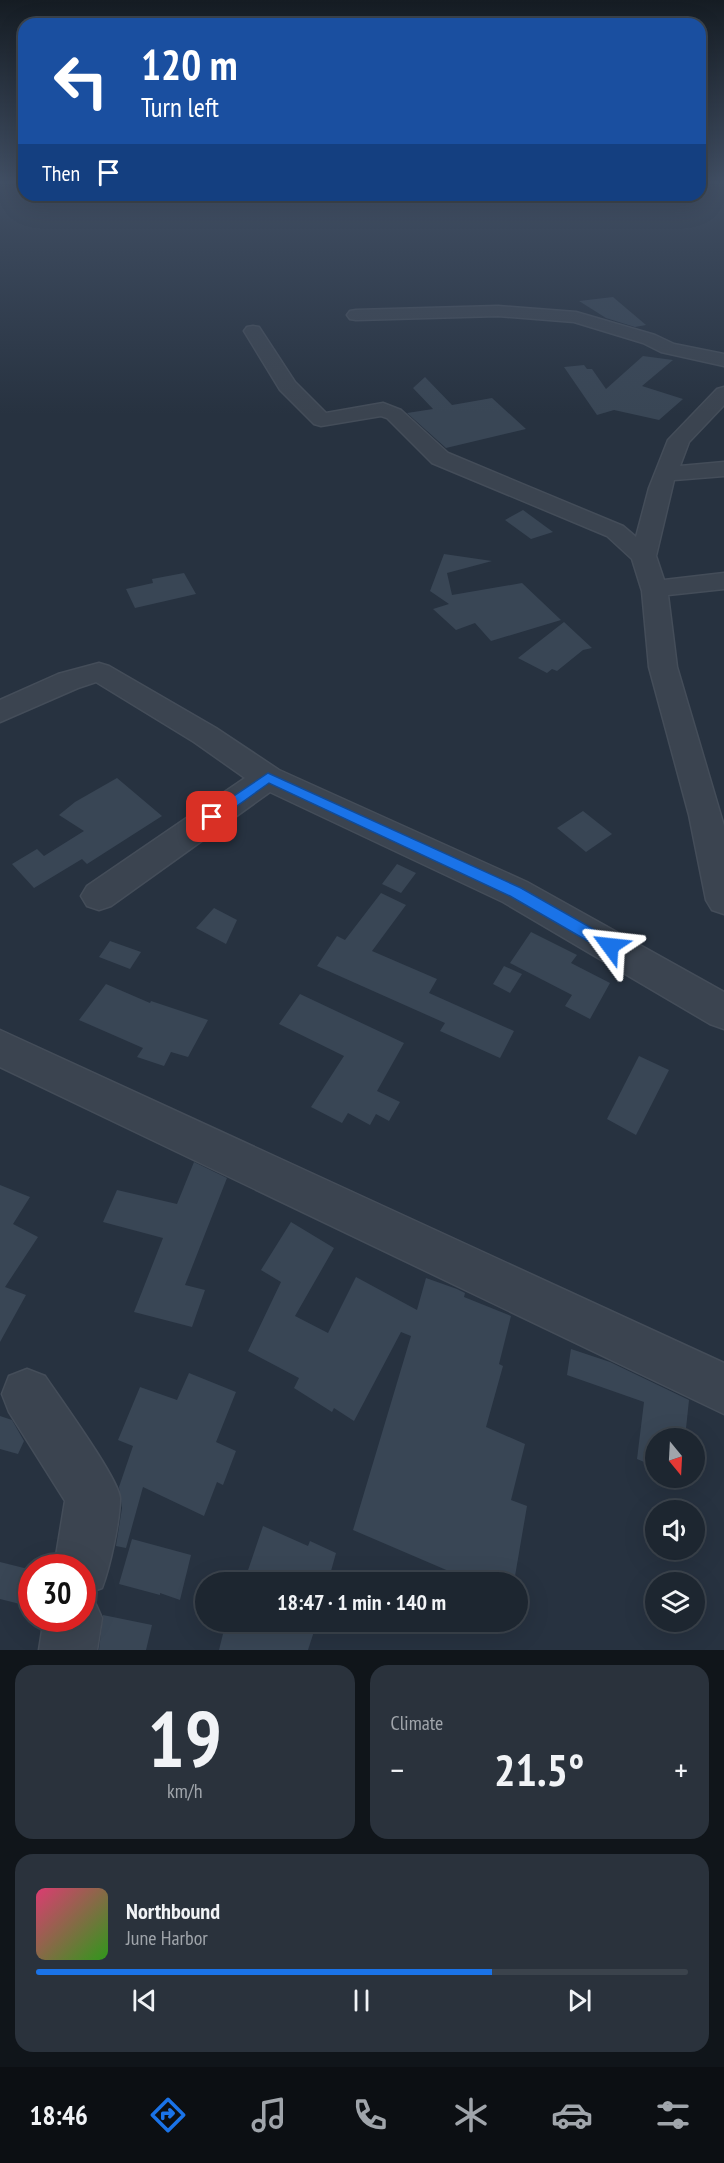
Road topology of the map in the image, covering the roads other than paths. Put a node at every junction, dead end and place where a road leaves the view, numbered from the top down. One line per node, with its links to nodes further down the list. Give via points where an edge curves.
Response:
1 (356, 315): 3 (street, via 498,311 576,316 668,348)
2 (253, 331): 7 (street, via 287,386 321,420 382,409 394,414 440,458 615,531)
3 (724, 360)
4 (724, 393): 6 (street, via 680,440)
5 (724, 469): 6 (street)
6 (666, 474): 7 (street)
7 (644, 556): 9 (street)
8 (724, 580): 9 (street)
9 (655, 589): 13 (street, via 663,667 705,815)
10 (0, 712): 11 (street, via 68,681 99,672)
11 (268, 778): 12 (street); 14 (street, via 515,892)
12 (99, 896)
13 (724, 900)
14 (724, 1012)
15 (0, 1048): 16 (street)
16 (724, 1389)
17 (27, 1394): 18 (street, via 93,1497)
18 (84, 1554)
19 (71, 1632): 20 (street)
20 (68, 1650)

